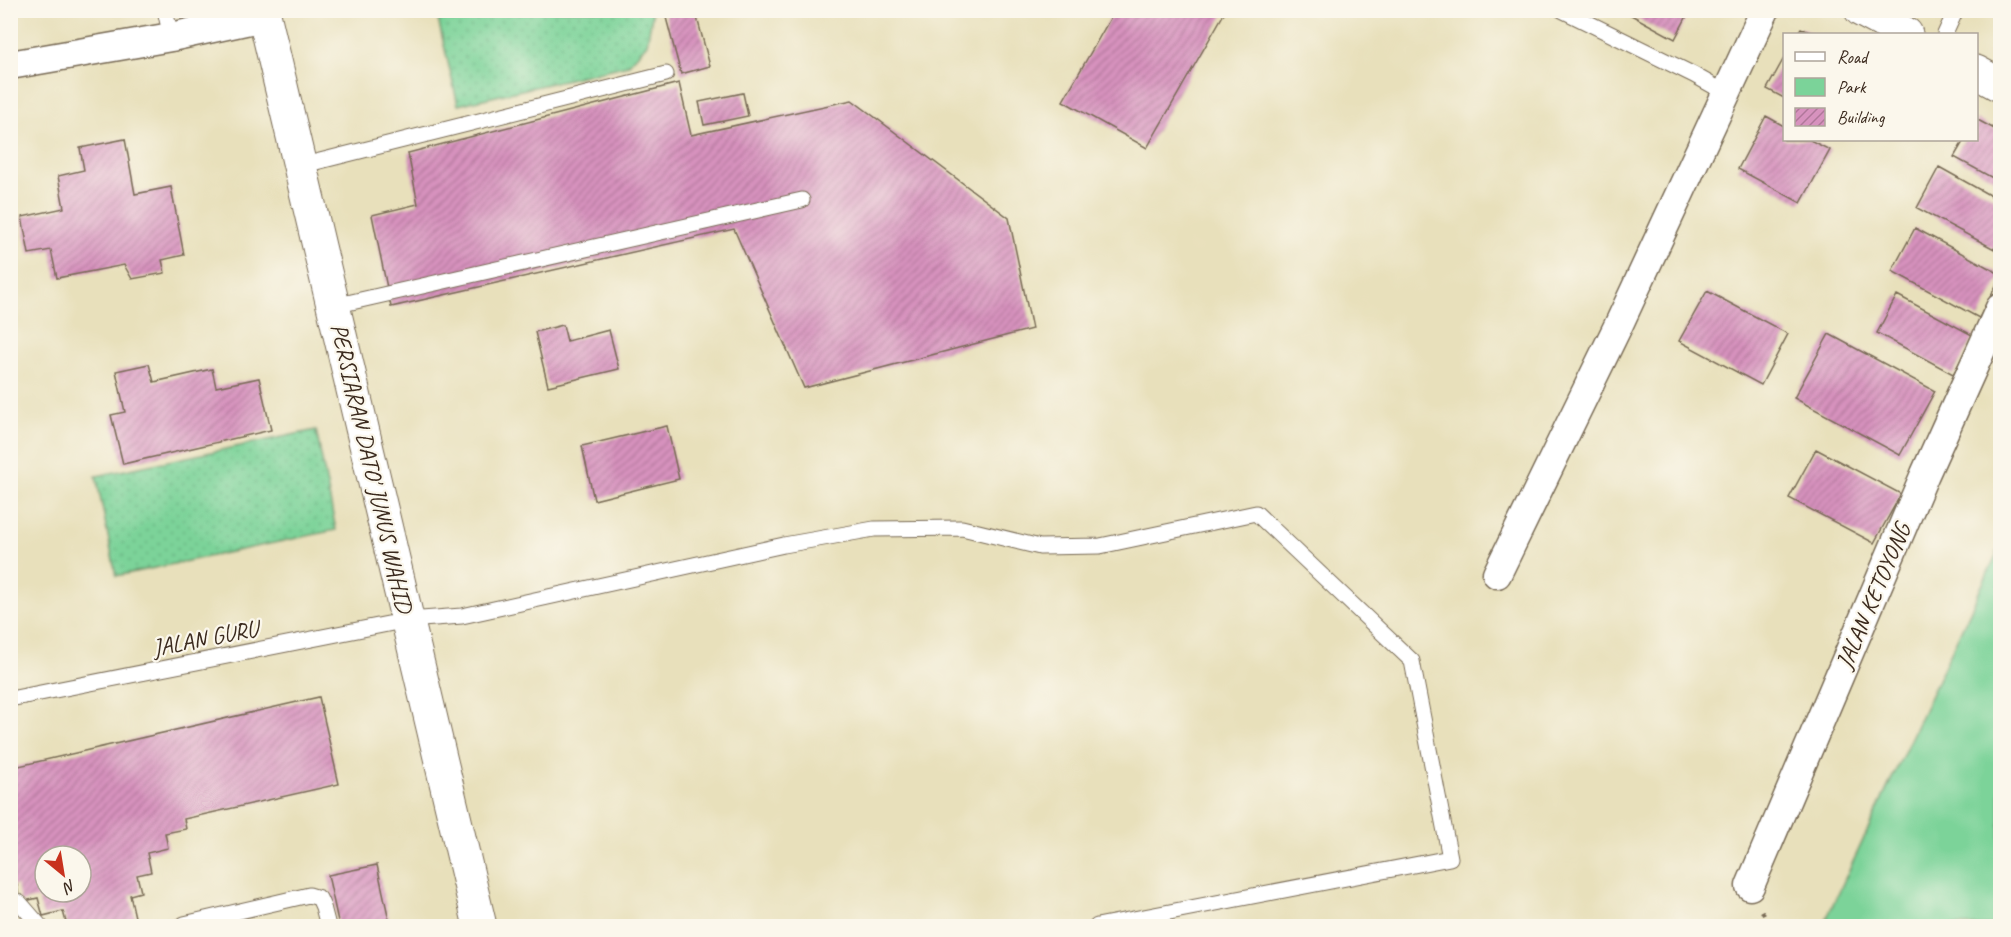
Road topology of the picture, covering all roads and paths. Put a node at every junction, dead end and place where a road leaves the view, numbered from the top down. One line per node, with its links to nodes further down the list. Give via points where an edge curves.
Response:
1 (1562, 10): 13 (lane)
2 (1765, 10): 13 (street)
3 (1861, 10): 7 (street)
4 (1956, 10): 8 (lane)
5 (264, 14): 6 (street); 14 (street, PERSIARAN DATO' JUNUS WAHID)
6 (168, 24): 9 (street)
7 (1904, 33)
8 (1945, 33)
9 (10, 65)
10 (1978, 73): 12 (street)
11 (666, 74): 14 (lane)
12 (2001, 85)
13 (1726, 93): 18 (street)
14 (300, 166): 16 (street, PERSIARAN DATO' JUNUS WAHID)
15 (802, 200): 16 (lane)
16 (334, 306): 19 (street, PERSIARAN DATO' JUNUS WAHID)
17 (2001, 308): 21 (street, JALAN KETOYONG, via 1925,474)
18 (1497, 574)
19 (408, 620): 20 (lane, JALAN GURU); 26 (street, PERSIARAN DATO' JUNUS WAHID); 27 (lane, JALAN GURU, via 462,616 874,529 962,528 1040,547 1100,546 1256,513 1412,661 1450,858)
20 (10, 699)
21 (1750, 886)
22 (10, 898): 23 (lane, via 20,903)
23 (40, 927)
24 (183, 927): 25 (lane, via 309,895 319,898)
25 (328, 927)
26 (480, 927)
27 (1096, 927)

